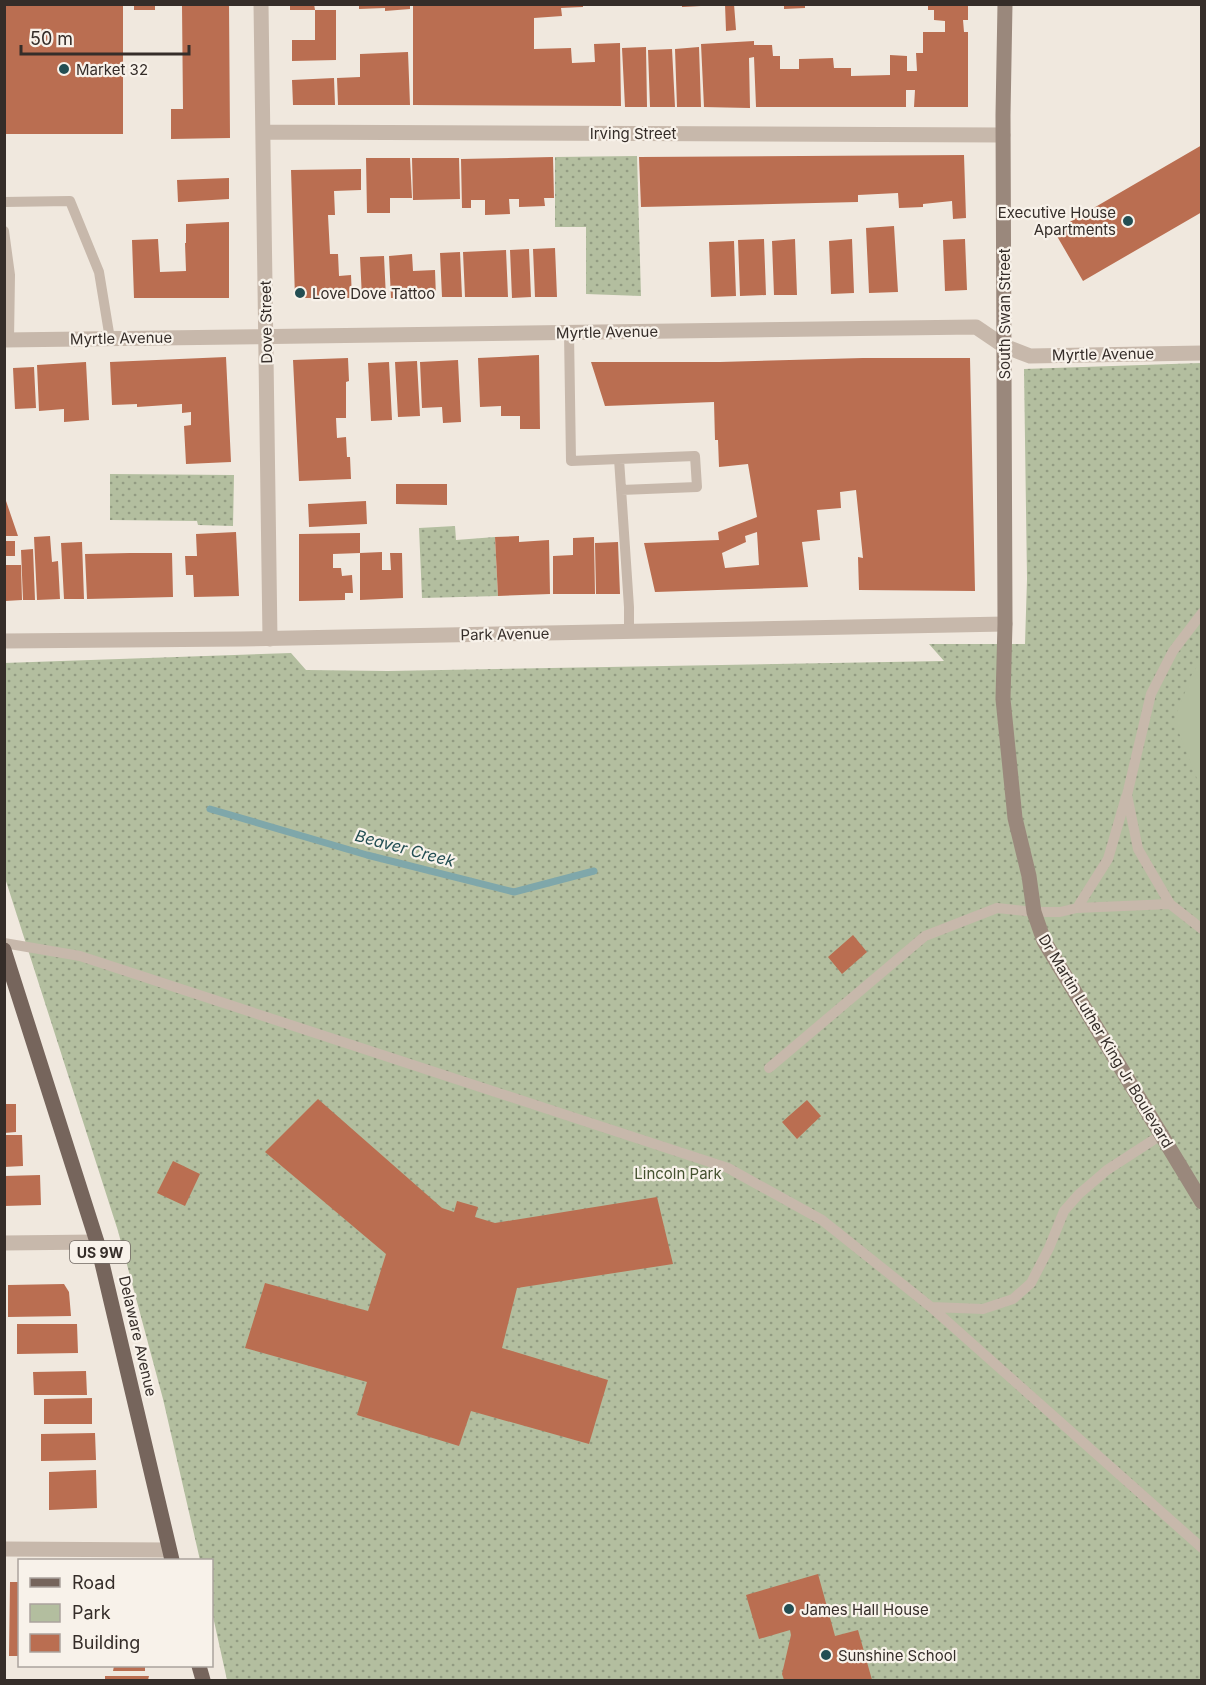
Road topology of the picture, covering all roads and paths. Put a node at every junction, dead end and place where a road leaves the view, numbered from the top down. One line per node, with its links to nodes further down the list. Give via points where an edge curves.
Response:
1 (261, 4): 3 (street, Dove Street)
2 (1005, 4): 4 (street, South Swan Street)
3 (263, 132): 4 (street, Irving Street); 8 (street, Dove Street)
4 (1003, 135): 11 (street, South Swan Street)
5 (4, 202): 9 (lane, via 70,201 99,272)
6 (4, 231): 10 (lane, via 10,275)
7 (569, 333): 8 (street, Myrtle Avenue); 11 (street, Myrtle Avenue, via 976,327); 13 (lane, via 571,461)
8 (266, 337): 9 (street, Myrtle Avenue); 18 (street, Dove Street)
9 (110, 339): 10 (street, Myrtle Avenue)
10 (7, 340)
11 (1004, 346): 12 (street, Myrtle Avenue, via 1030,356); 16 (street, South Swan Street)
12 (1202, 352)
13 (619, 459): 14 (lane); 14 (lane, via 695,456 697,487)
14 (621, 490): 17 (lane)
15 (1202, 613): 20 (lane, via 1173,651 1151,693)
16 (1005, 624): 17 (street, Park Avenue); 23 (street, Dr Martin Luther King Jr Boulevard, via 1002,699 1015,818)
17 (629, 632): 18 (street, Park Avenue)
18 (270, 639): 19 (street, Park Avenue)
19 (4, 641)
20 (1126, 795): 21 (lane, via 1138,849); 22 (lane, via 1108,859)
21 (1170, 904): 22 (lane); 24 (lane)
22 (1077, 908): 23 (lane)
23 (1034, 912): 27 (lane, via 997,908 925,936); 28 (street, Dr Martin Luther King Jr Boulevard, via 1044,941)
24 (1202, 929)
25 (4, 943): 32 (lane, via 81,956 728,1168 822,1220)
26 (4, 950): 30 (main road, Delaware Avenue / US 9W)
27 (769, 1068)
28 (1161, 1136): 29 (street, Dr Martin Luther King Jr Boulevard); 32 (lane, via 1107,1170 1079,1194 1064,1211 1031,1283 1013,1299 983,1309)
29 (1202, 1202)
30 (97, 1242): 31 (street); 35 (main road, Delaware Avenue / US 9W)
31 (4, 1243)
32 (932, 1307): 33 (lane)
33 (1202, 1548)
34 (4, 1549): 35 (street)
35 (170, 1555)

